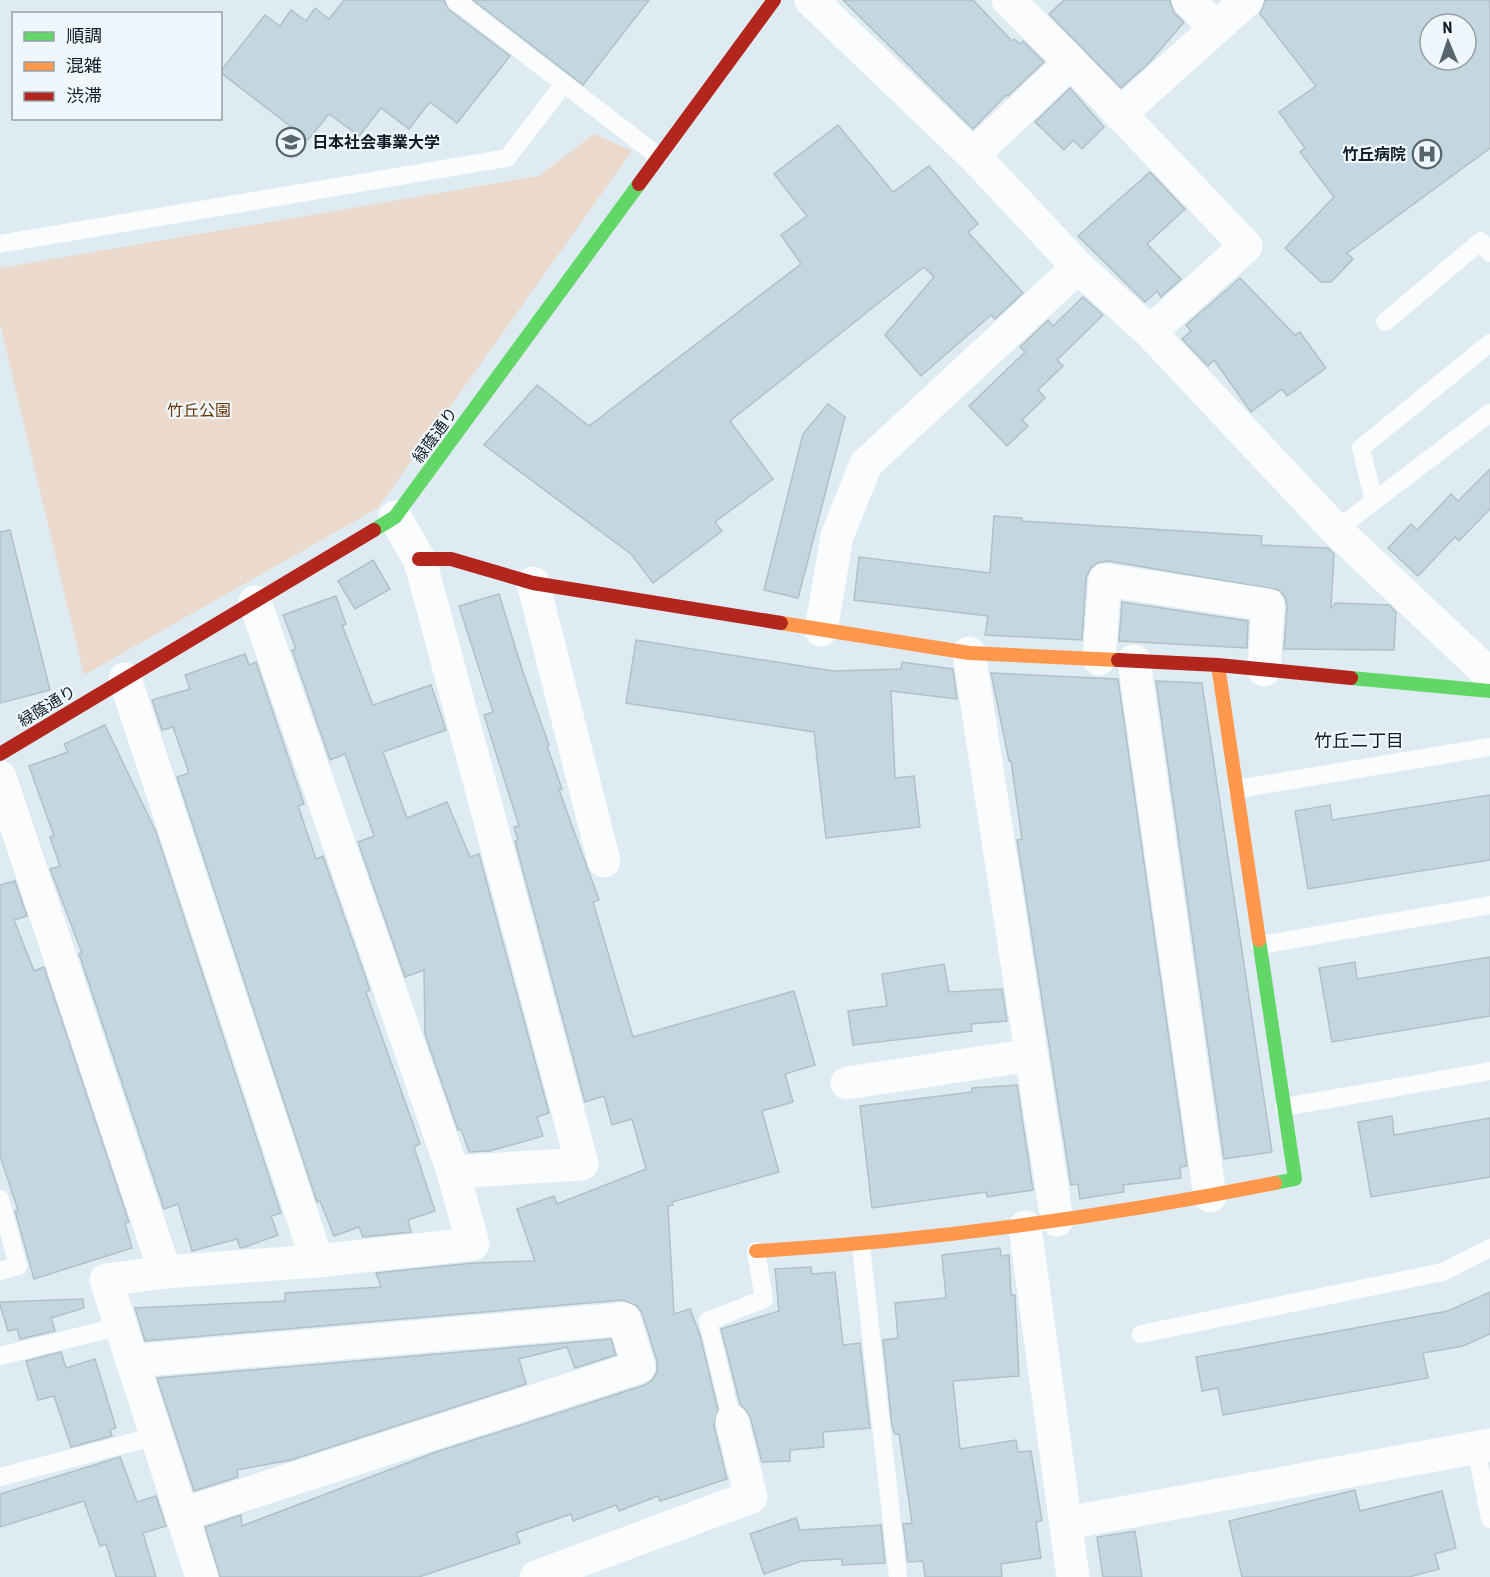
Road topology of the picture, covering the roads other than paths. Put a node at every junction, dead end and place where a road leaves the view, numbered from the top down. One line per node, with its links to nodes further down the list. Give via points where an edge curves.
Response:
1 (455, 0): 9 (lane)
2 (774, 0): 12 (street, 緑蔭通り)
3 (811, 0): 11 (street)
4 (1008, 0): 8 (street)
5 (1188, 0): 7 (street)
6 (1247, 0): 7 (street)
7 (1216, 28): 10 (street)
8 (1071, 62): 10 (street); 11 (street)
9 (564, 84): 12 (lane); 13 (lane, via 507,158)
10 (1120, 114): 17 (street, via 1246,246)
11 (974, 155): 15 (street)
12 (658, 156): 21 (street, 緑蔭通り)
13 (0, 244)
14 (1490, 253): 16 (lane, via 1481,242)
15 (1078, 267): 17 (street); 26 (street, via 866,464 837,536)
16 (1385, 322)
17 (1150, 332): 22 (street)
18 (1490, 343): 20 (lane, via 1360,448)
19 (1490, 412): 20 (lane)
20 (1374, 501): 22 (lane)
21 (395, 517): 23 (street); 25 (street, 緑蔭通り)
22 (1336, 530): 32 (street)
23 (418, 559): 24 (street, via 452,559); 46 (street, via 582,1164)
24 (533, 583): 26 (street); 39 (street)
25 (255, 602): 33 (street, 緑蔭通り); 46 (street)
26 (821, 630): 27 (street)
27 (969, 653): 28 (street); 42 (street)
28 (1099, 659): 29 (street); 31 (street, via 1105,580 1268,605)
29 (1134, 661): 30 (street); 47 (street)
30 (1218, 665): 31 (street); 38 (street)
31 (1264, 670): 34 (street)
32 (1490, 675)
33 (125, 679): 36 (street, 緑蔭通り); 54 (street)
34 (1490, 691)
35 (1490, 747): 38 (lane)
36 (0, 754)
37 (0, 777): 56 (street)
38 (1237, 789): 41 (street)
39 (604, 861)
40 (1490, 905): 41 (lane)
41 (1260, 945): 45 (street)
42 (1030, 1055): 44 (street); 49 (street)
43 (1490, 1071): 45 (lane)
44 (847, 1083)
45 (1284, 1107): 47 (street, via 1296,1179)
46 (453, 1172): 54 (street, via 473,1244)
47 (1210, 1196): 49 (street)
48 (0, 1199): 55 (lane, via 18,1266)
49 (1057, 1220): 50 (street)
50 (1025, 1227): 51 (street); 67 (street)
51 (861, 1246): 53 (street); 71 (lane)
52 (1490, 1248): 58 (lane, via 1443,1272)
53 (756, 1251): 61 (lane, via 764,1299 708,1321)
54 (317, 1261): 56 (street)
55 (0, 1271)
56 (165, 1272): 57 (street, via 106,1280)
57 (121, 1326): 59 (lane); 60 (street)
58 (1141, 1334)
59 (0, 1356)
60 (132, 1361): 62 (street); 65 (street, via 624,1319 639,1367)
61 (732, 1421): 68 (street, via 751,1497)
62 (156, 1436): 64 (lane); 65 (street)
63 (1483, 1446): 66 (lane); 67 (street)
64 (0, 1476)
65 (182, 1515): 69 (street)
66 (1490, 1519)
67 (1067, 1523): 72 (street)
68 (583, 1569): 70 (street)
69 (202, 1577)
70 (536, 1577)
71 (898, 1577)
72 (1073, 1577)

